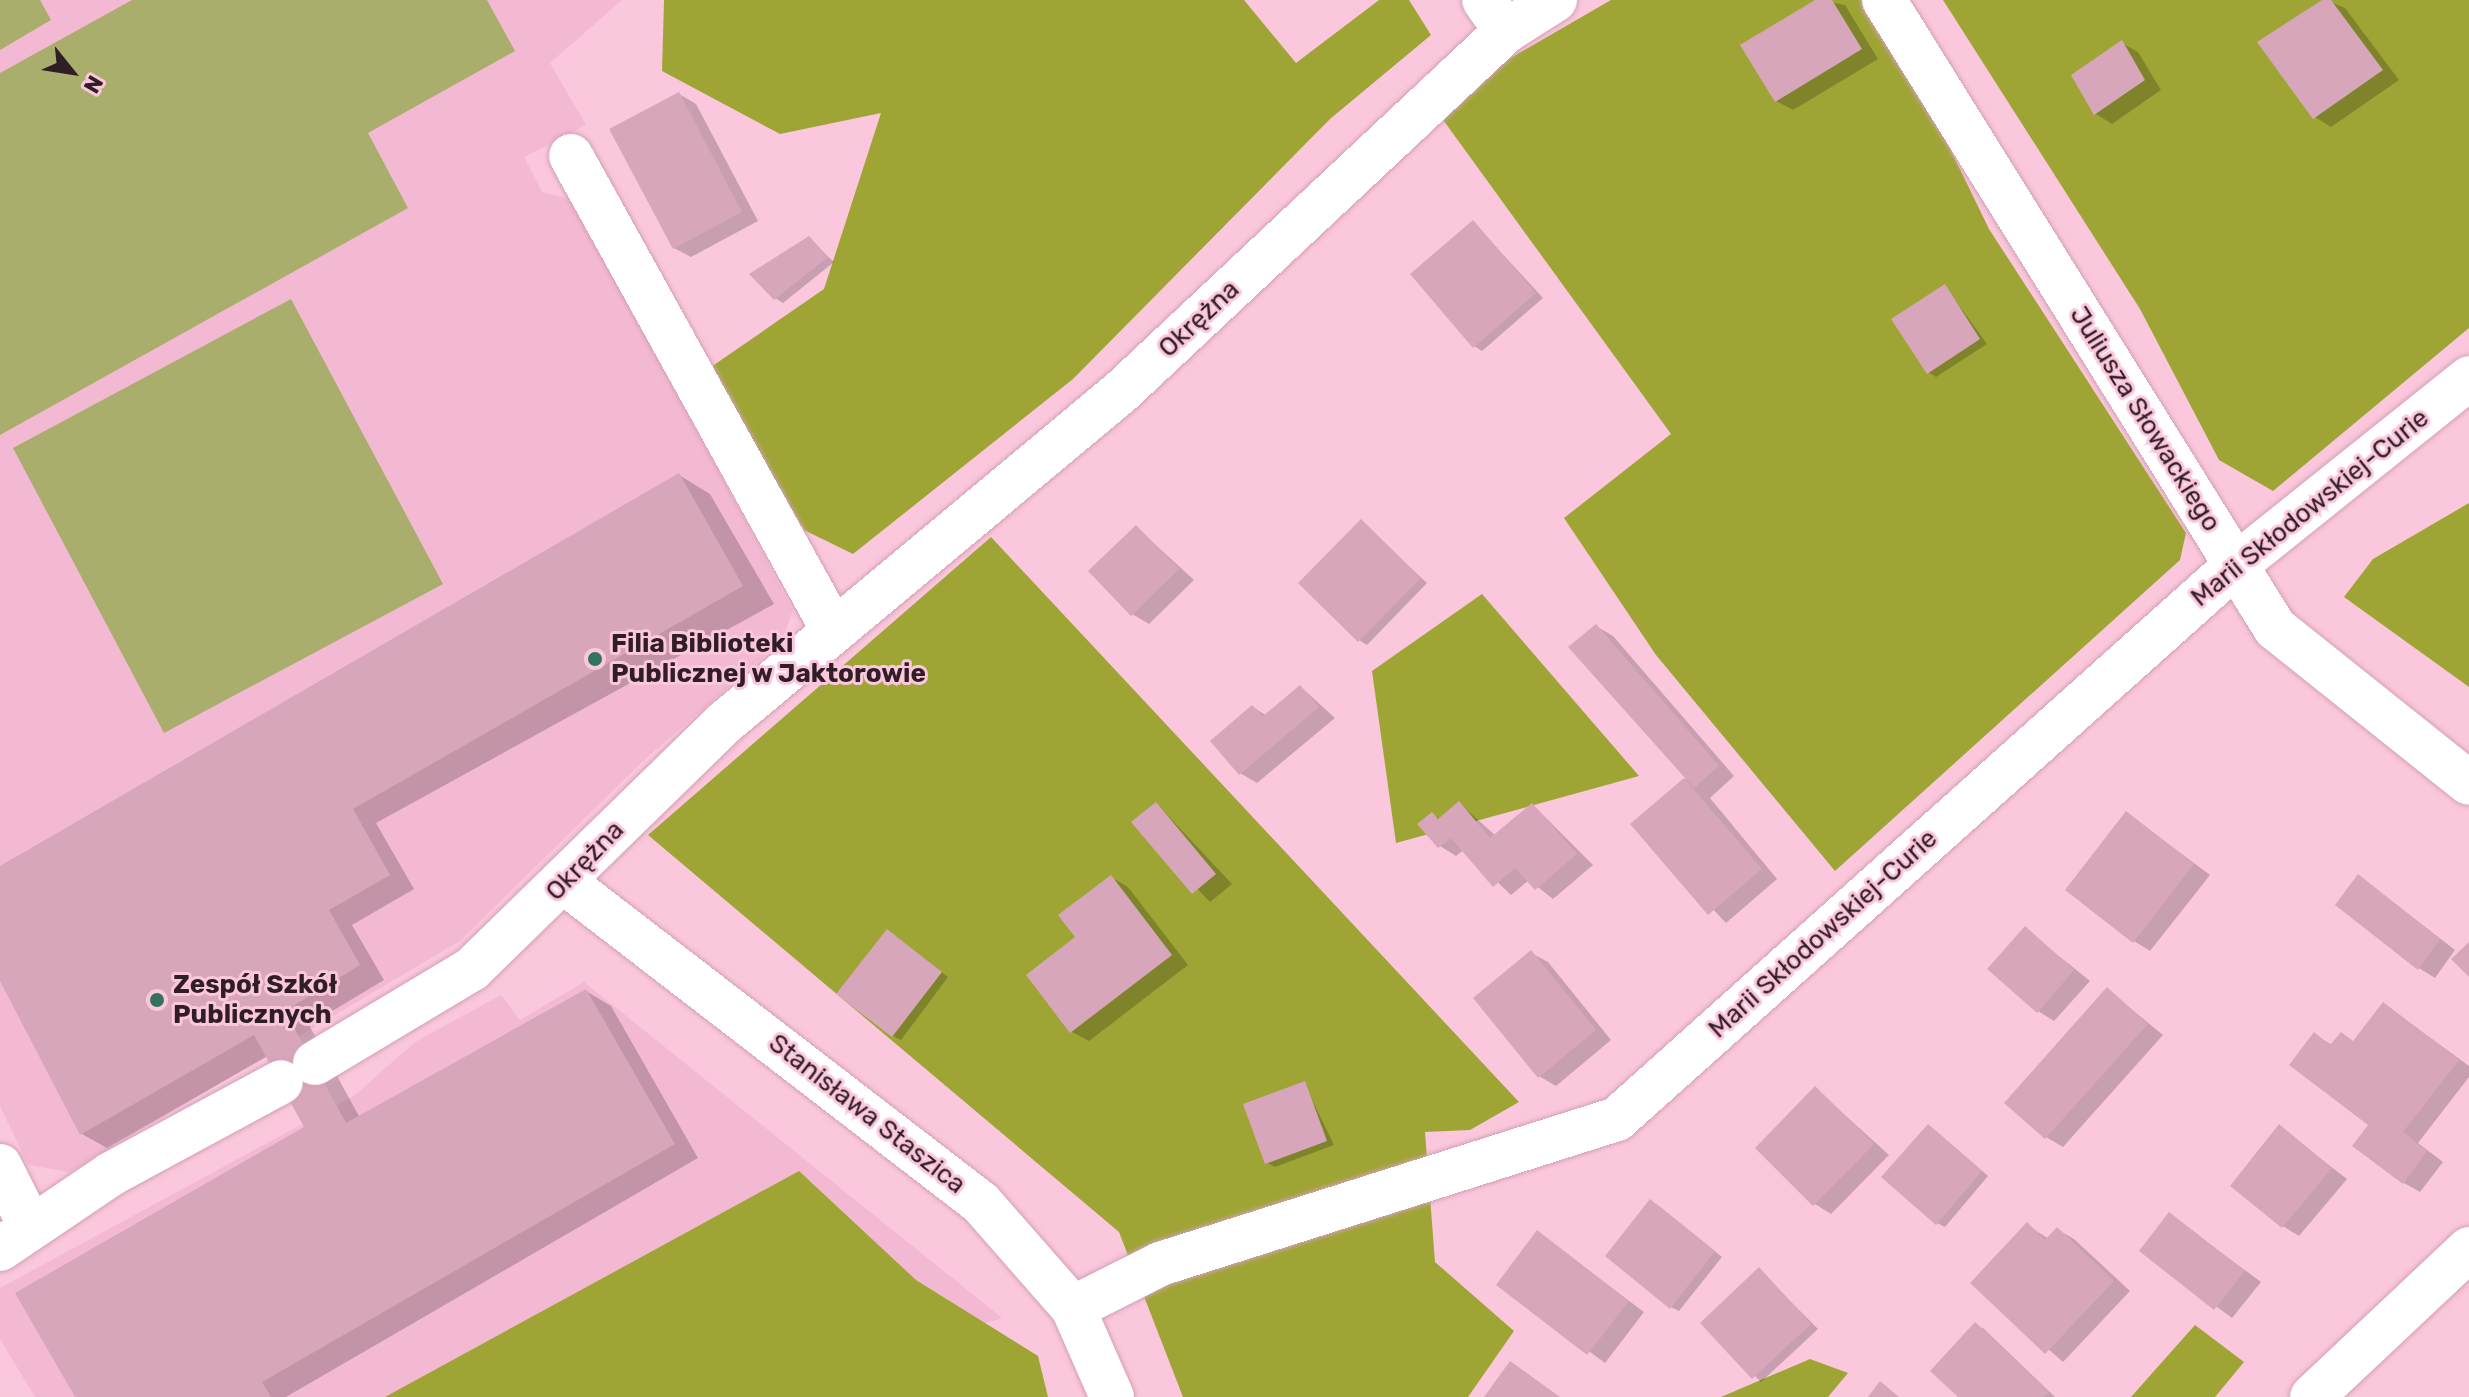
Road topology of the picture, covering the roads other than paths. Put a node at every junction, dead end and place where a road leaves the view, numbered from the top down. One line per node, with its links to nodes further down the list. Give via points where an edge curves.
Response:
1 (1555, 0): 3 (street, Okrężna)
2 (1884, 0): 6 (street, Juliusza Słowackiego)
3 (1495, 15): 7 (street, Okrężna, via 1122,391 894,585)
4 (571, 156): 7 (street)
5 (2469, 378): 6 (street, Marii Skłodowskiej-Curie)
6 (2236, 565): 8 (street, Juliusza Słowackiego, via 2275,628); 13 (street, Marii Skłodowskiej-Curie, via 1617,1119 1160,1264)
7 (832, 628): 9 (street, Okrężna)
8 (2469, 783)
9 (564, 882): 11 (street, Okrężna, via 472,969); 13 (street, Stanisława Staszica, via 981,1203)
10 (0, 1166): 11 (street)
11 (14, 1237)
12 (2469, 1249): 15 (street)
13 (1073, 1308): 14 (street, Stanisława Staszica)
14 (1112, 1397)
15 (2312, 1397)

